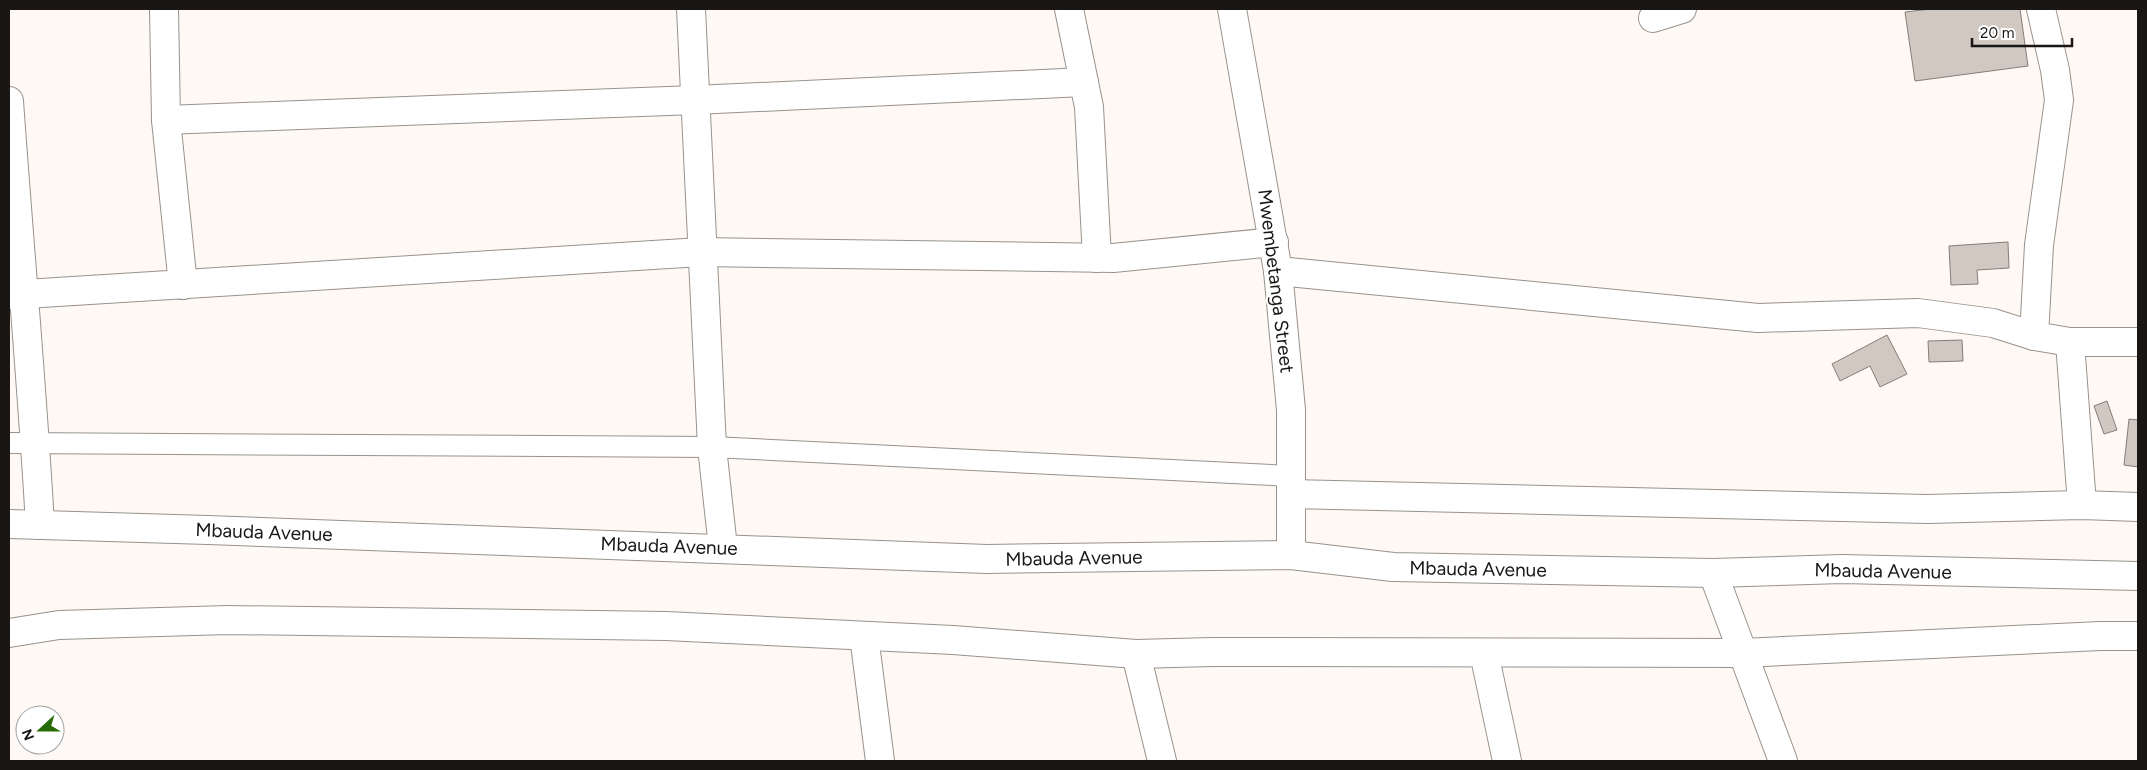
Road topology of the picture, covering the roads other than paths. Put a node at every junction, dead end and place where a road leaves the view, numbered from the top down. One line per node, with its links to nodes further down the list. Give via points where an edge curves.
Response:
1 (164, 9): 11 (street)
2 (691, 9): 9 (street)
3 (1069, 9): 8 (street)
4 (1232, 9): 12 (street, Mwembetanga Street)
5 (1682, 9): 7 (street)
6 (2040, 9): 18 (street, via 2059,100 2039,245)
7 (1652, 18)
8 (1084, 82): 9 (street); 14 (street, via 1089,106)
9 (695, 100): 11 (street); 13 (street)
10 (9, 101): 17 (street)
11 (166, 120): 16 (street)
12 (1274, 242): 14 (street); 15 (street, Mwembetanga Street)
13 (701, 252): 14 (street); 16 (street); 23 (street)
14 (1097, 258)
15 (1278, 271): 18 (street, via 1758,318 1918,313 1993,323); 24 (street, Mwembetanga Street, via 1291,410)
16 (182, 285): 17 (street)
17 (16, 295): 22 (street)
18 (2034, 336): 19 (street)
19 (2070, 342): 20 (street); 25 (street)
20 (2138, 342)
21 (9, 443): 22 (lane)
22 (36, 443): 23 (lane); 28 (street)
23 (712, 447): 24 (lane); 29 (street)
24 (1291, 485): 25 (street, via 1927,509); 30 (street, Mwembetanga Street)
25 (2082, 505): 26 (street)
26 (2138, 507)
27 (9, 524): 28 (street, Mbauda Avenue)
28 (40, 525): 29 (street, Mbauda Avenue)
29 (722, 548): 30 (street, Mbauda Avenue, via 987,559)
30 (1290, 555): 31 (street, Mbauda Avenue, via 1393,567)
31 (1713, 573): 32 (street, Mbauda Avenue, via 1842,569); 37 (street)
32 (2138, 576)
33 (9, 633): 34 (street, via 58,625 228,620 666,626)
34 (864, 636): 38 (street); 39 (street)
35 (2138, 636): 37 (street)
36 (1484, 653): 37 (street); 38 (street); 41 (street)
37 (1742, 653): 42 (street)
38 (1136, 654): 40 (street)
39 (880, 761)
40 (1162, 761)
41 (1506, 761)
42 (1783, 761)

